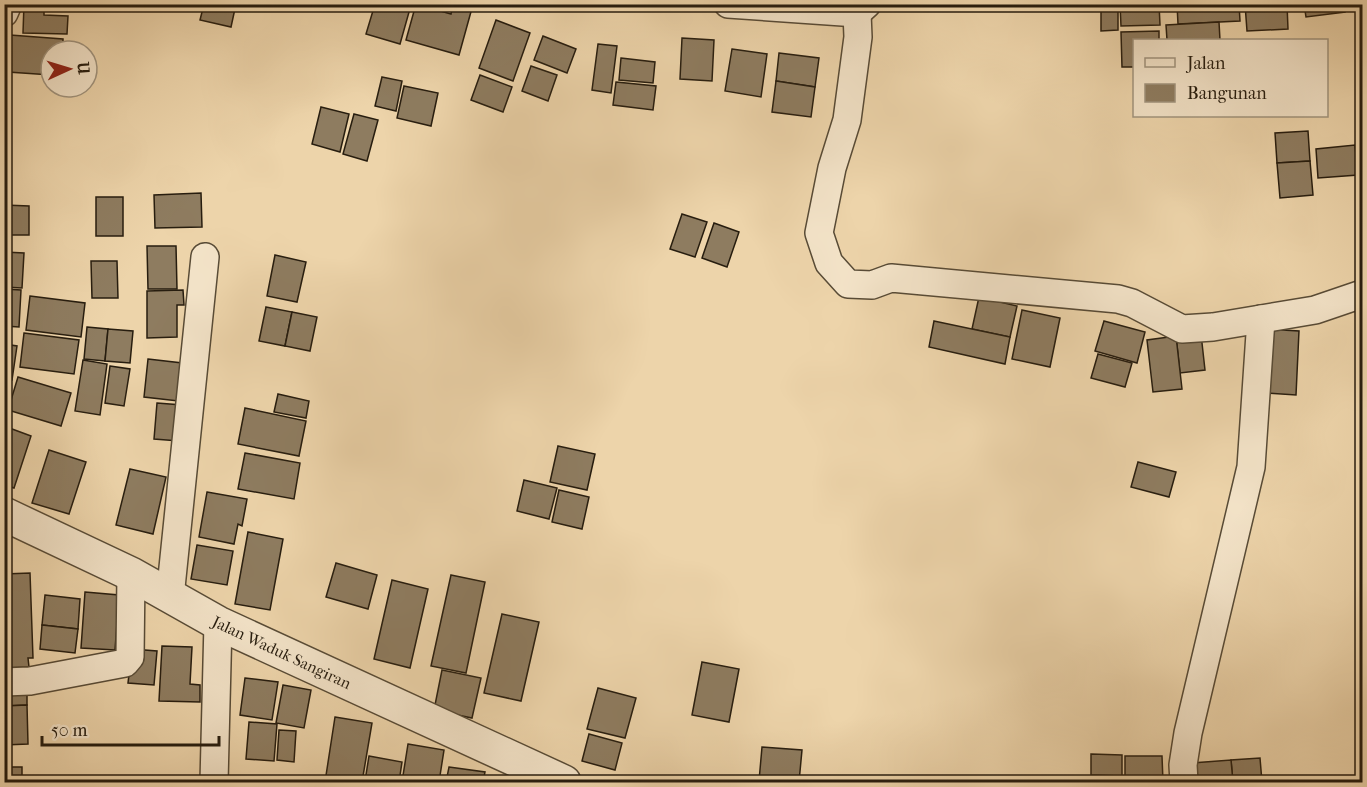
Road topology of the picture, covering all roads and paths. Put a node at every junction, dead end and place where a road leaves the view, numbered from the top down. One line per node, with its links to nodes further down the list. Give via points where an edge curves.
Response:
1 (8, 4): 4 (street)
2 (728, 4): 3 (street)
3 (862, 9): 7 (street, via 847,120 832,168 819,233 829,263 848,284 872,285 891,279 1118,299 1182,329)
4 (4, 13)
5 (205, 257): 10 (street)
6 (1362, 294): 7 (street, via 1315,310)
7 (1261, 319): 15 (street, via 1251,467 1188,733)
8 (4, 514): 9 (street, Jalan Waduk Sangiran)
9 (131, 574): 10 (street, Jalan Waduk Sangiran); 12 (street, via 130,657 125,663 30,681)
10 (170, 597): 11 (street, Jalan Waduk Sangiran)
11 (218, 623): 13 (street); 14 (street, Jalan Waduk Sangiran)
12 (4, 682)
13 (214, 783)
14 (564, 783)
15 (1184, 783)

